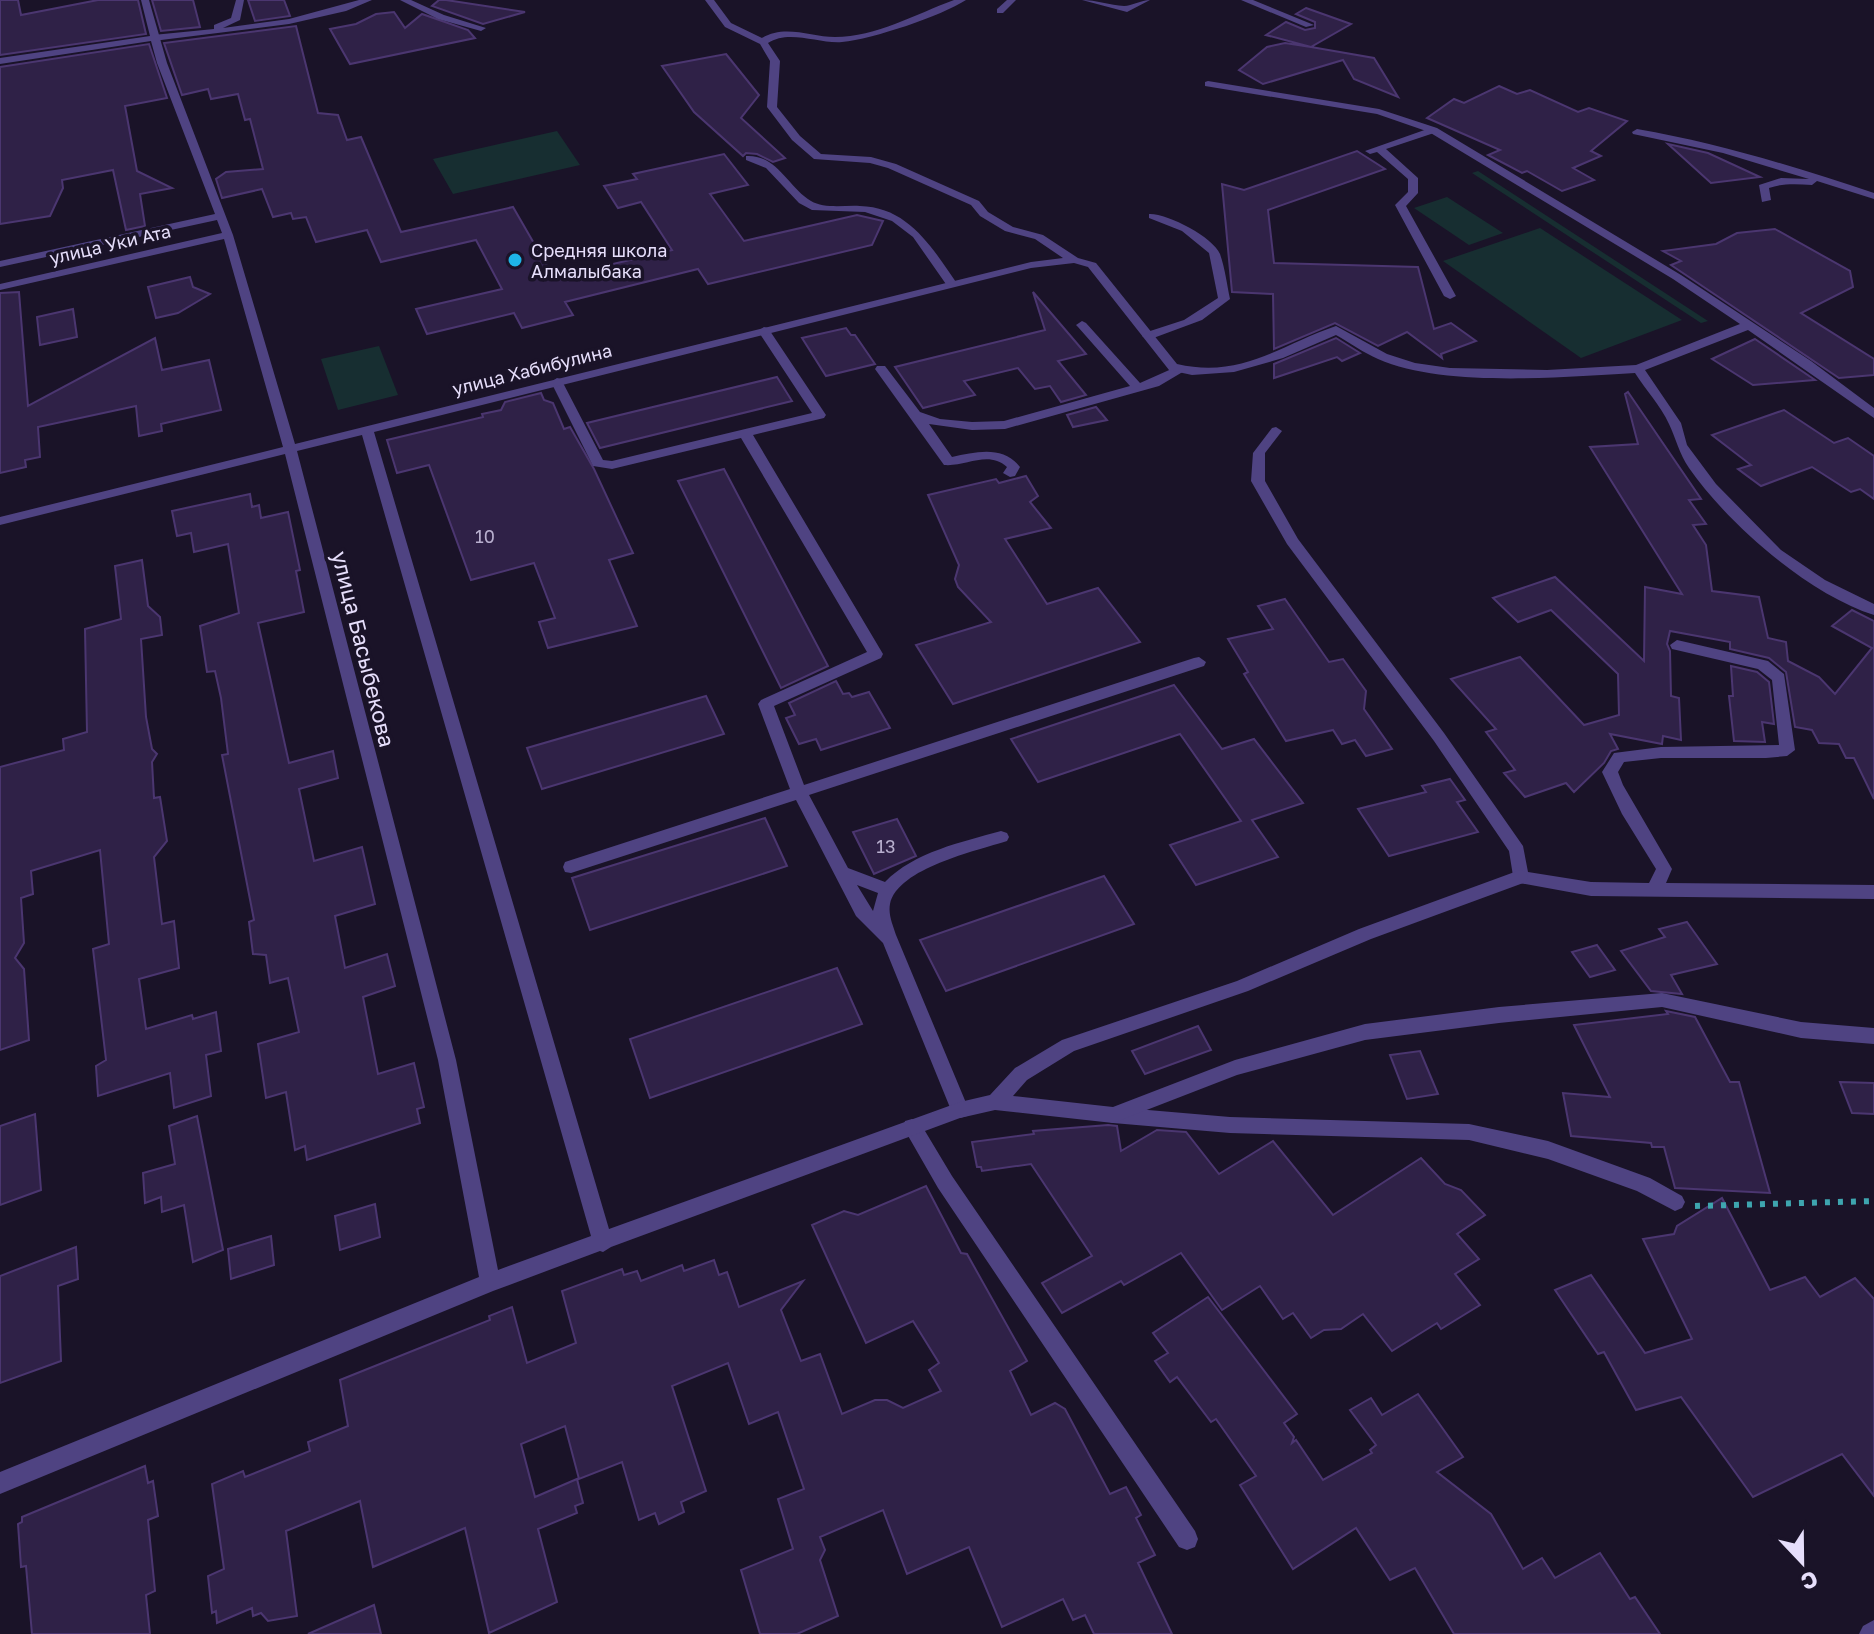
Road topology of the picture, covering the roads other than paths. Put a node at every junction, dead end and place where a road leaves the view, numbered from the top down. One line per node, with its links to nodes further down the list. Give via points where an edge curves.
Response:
1 (145, 0): 17 (street, улица Басыбекова)
2 (240, 0): 15 (street, via 235,20)
3 (368, 0): 15 (street, via 302,17)
4 (404, 0): 13 (street)
5 (709, 0): 14 (street)
6 (962, 0): 16 (street, via 857,38)
7 (1012, 0): 11 (street)
8 (1086, 0): 9 (street, via 1127,9)
9 (1146, 0)
10 (1245, 0): 12 (street)
11 (1000, 11)
12 (1309, 25)
13 (481, 28)
14 (738, 30): 16 (street); 18 (street)
15 (188, 34): 17 (street)
16 (776, 34): 18 (street)
17 (153, 38): 19 (street); 26 (street, улица Басыбекова)
18 (763, 42): 30 (street, via 775,61 772,107 818,157 892,166 975,203 1009,229 1039,237)
19 (0, 61)
20 (1208, 84): 21 (street, via 1391,113)
21 (1433, 130): 35 (street, via 1374,150 1413,178 1413,193 1400,205); 37 (street)
22 (1637, 132): 24 (street, via 1758,159)
23 (750, 158): 33 (street, via 770,166 816,208 866,209 896,219 917,235)
24 (1873, 196): 25 (street, via 1794,180 1763,187)
25 (1766, 200)
26 (220, 216): 28 (street, улица Басыбекова); 29 (street, улица Уки Ата)
27 (1153, 216): 39 (street, via 1186,229 1214,252 1224,299 1210,312)
28 (228, 235): 32 (street, улица Уки Ата); 50 (street, улица Басыбекова)
29 (97, 243): 31 (street, улица Уки Ата); 32 (street)
30 (1074, 260): 33 (street, улица Хабибулина); 39 (street, via 1092,265)
31 (0, 264)
32 (101, 264): 34 (street, улица Уки Ата)
33 (952, 285): 38 (street, улица Хабибулина)
34 (0, 287)
35 (1450, 296)
36 (1082, 325): 44 (street)
37 (1749, 325): 41 (street); 45 (street)
38 (764, 331): 43 (street, улица Хабибулина); 49 (street, via 820,415)
39 (1148, 336): 42 (street)
40 (881, 369): 46 (street)
41 (1638, 369): 42 (street, via 1450,372 1383,357 1336,330 1236,369); 53 (street, via 1711,487 1776,553)
42 (1180, 370): 44 (street)
43 (557, 382): 47 (street, улица Хабибулина); 49 (street, via 598,463 612,465)
44 (1138, 388): 46 (street, via 1005,425 938,423)
45 (1874, 414)
46 (916, 415): 51 (street, via 949,462 1002,457 1014,467)
47 (366, 428): 50 (street, улица Хабибулина); 71 (street)
48 (1276, 431): 60 (street, via 1259,453 1258,481 1292,541 1517,850)
49 (745, 433): 56 (street, via 876,654 766,704)
50 (290, 448): 52 (street, улица Хабибулина); 72 (street, улица Басыбекова, via 447,1060)
51 (1010, 473)
52 (0, 521)
53 (1874, 610)
54 (1677, 645): 62 (street, via 1763,665 1779,678 1787,750 1756,755 1652,750 1619,757 1610,772 1618,799 1646,834 1664,869)
55 (1199, 662): 56 (street)
56 (799, 791): 58 (street); 59 (street)
57 (1001, 837): 61 (street, via 895,879)
58 (571, 867)
59 (842, 873): 61 (street); 64 (street, via 862,911)
60 (1520, 877): 62 (street, via 1591,889); 66 (street, via 1242,986 1068,1045 1021,1074)
61 (888, 890): 64 (street, via 881,917)
62 (1654, 890): 63 (street)
63 (1874, 892)
64 (890, 939): 67 (street)
65 (1874, 1036): 68 (street, via 1801,1030 1662,1000 1499,1015 1365,1032 1235,1068)
66 (995, 1102): 67 (street); 68 (street)
67 (960, 1110): 69 (street)
68 (1113, 1115): 70 (street, via 1230,1125 1469,1132 1548,1150 1643,1184)
69 (912, 1127): 71 (street); 74 (street)
70 (1675, 1202)
71 (603, 1243): 72 (street)
72 (490, 1282): 73 (street)
73 (0, 1483)
74 (1187, 1539)

